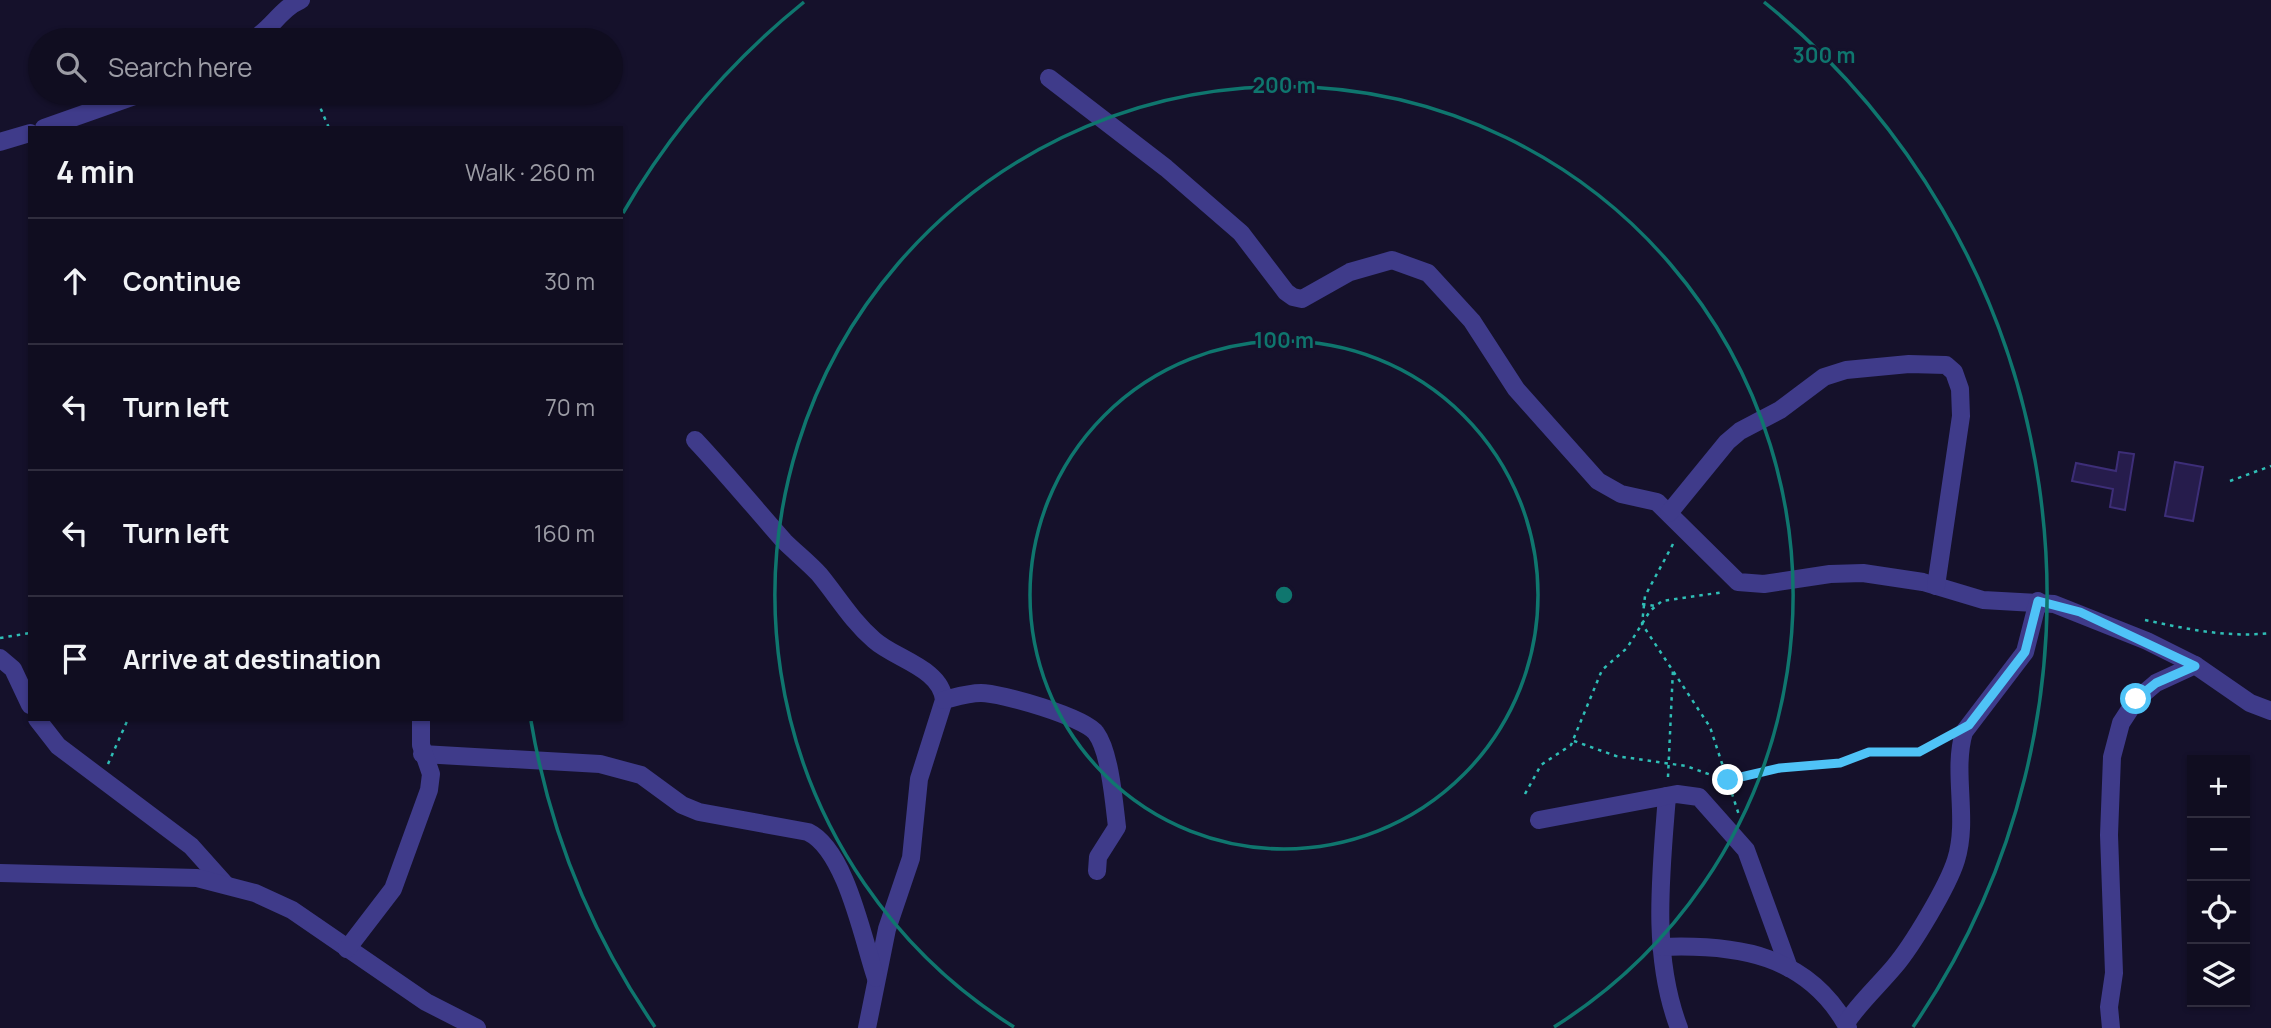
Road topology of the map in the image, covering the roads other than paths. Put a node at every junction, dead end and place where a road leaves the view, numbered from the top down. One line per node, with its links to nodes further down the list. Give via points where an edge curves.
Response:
1 (301, 0): 2 (street, via 286,8)
2 (268, 28)
3 (1049, 78): 9 (street, via 1167,167 1241,233 1293,298 1302,299 1350,272 1392,260 1428,273 1472,321 1516,389 1598,481 1621,494 1657,502)
4 (110, 105): 5 (street)
5 (50, 126)
6 (28, 134): 7 (street)
7 (0, 142)
8 (695, 440): 14 (street, via 817,572 845,613 892,655 936,680)
9 (1670, 513): 10 (street, via 1738,582 1765,584 1847,572); 10 (street, via 1727,442 1824,377 1846,370 1946,365 1956,377 1961,416)
10 (1936, 586): 11 (street, via 1983,600)
11 (2038, 601): 13 (street, via 2080,612); 29 (street, via 2025,652 1969,725 1960,747 1963,805 1956,860 1904,954 1863,999)
12 (0, 658): 15 (street, via 13,669)
13 (2195, 666): 16 (street, via 2250,703); 33 (street, via 2156,683 2136,699 2121,723 2112,757 2109,835 2115,973 2109,1007)
14 (944, 700): 22 (street, via 993,694 1071,718 1095,731 1104,749 1117,827 1098,857); 28 (street, via 919,779 911,858)
15 (28, 701)
16 (2271, 710)
17 (39, 721): 24 (street, via 58,746 191,846)
18 (421, 721): 19 (street)
19 (422, 754): 26 (street, via 431,780 403,864 393,888); 28 (street, via 600,764 641,775 699,812 808,832 820,838 837,867)
20 (1667, 796): 21 (street); 25 (street); 27 (street, via 1699,797 1746,850)
21 (1539, 820)
22 (1097, 871)
23 (0, 873): 24 (street, via 153,876)
24 (225, 884): 26 (street, via 292,910)
25 (1661, 947): 27 (street, via 1728,947); 32 (street, via 1668,1001)
26 (347, 949): 30 (street, via 426,1002)
27 (1789, 968): 29 (street, via 1818,989)
28 (876, 978): 31 (street)
29 (1848, 1027)
30 (477, 1028)
31 (867, 1028)
32 (1679, 1028)
33 (2111, 1028)

